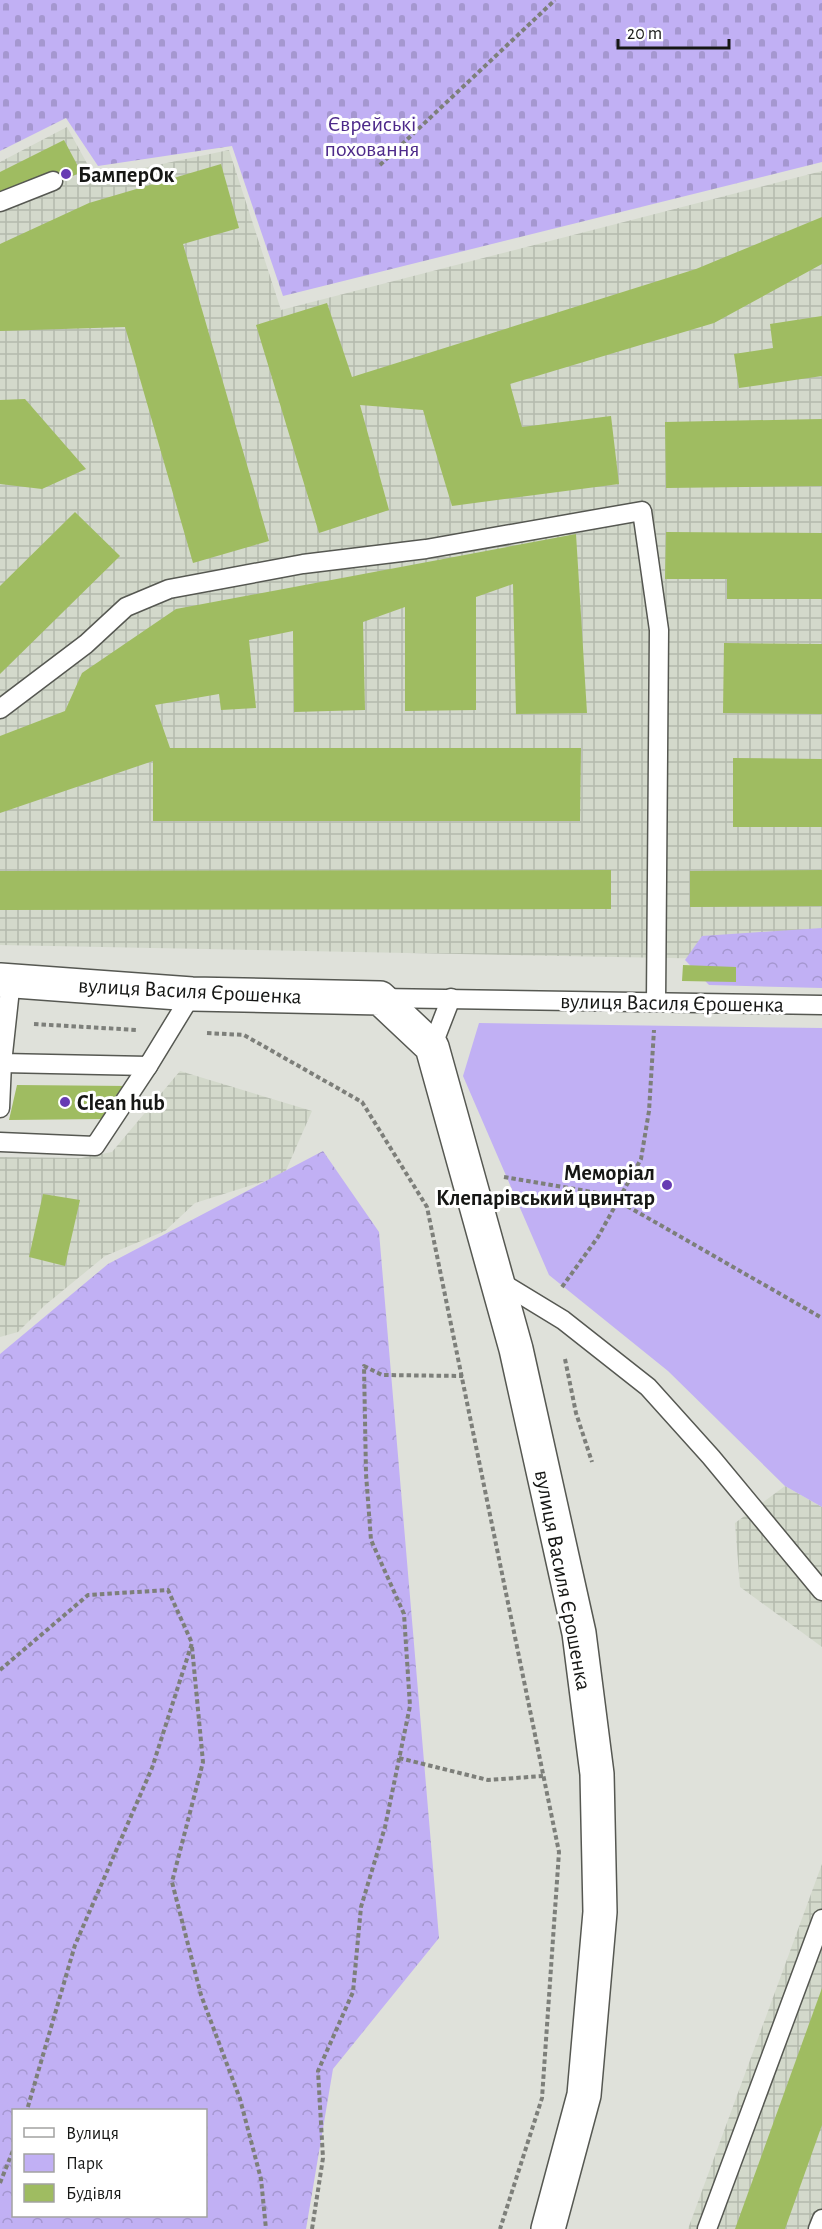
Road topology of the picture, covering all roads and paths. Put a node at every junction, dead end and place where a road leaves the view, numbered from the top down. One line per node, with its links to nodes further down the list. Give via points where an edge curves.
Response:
1 (555, 0): 2 (path)
2 (380, 165)
3 (53, 181): 4 (lane)
4 (0, 202)
5 (0, 709): 10 (lane, via 86,644 126,607 169,589 303,564 426,549 642,512 659,630)
6 (5, 980): 7 (main road, вулиця Василя Єрошенка); 12 (lane)
7 (192, 994): 8 (main road, вулиця Василя Єрошенка); 13 (lane)
8 (380, 998): 9 (lane, вулиця Василя Єрошенка); 14 (main road)
9 (451, 998): 10 (lane, вулиця Василя Єрошенка); 14 (lane)
10 (656, 1002): 11 (lane, вулиця Василя Єрошенка); 20 (path, via 649,1111 641,1160)
11 (822, 1005)
12 (6, 1022): 13 (path); 15 (lane)
13 (170, 1031): 16 (lane); 25 (path, via 244,1035 362,1102 427,1207)
14 (432, 1047): 19 (main road, вулиця Василя Єрошенка)
15 (2, 1063): 16 (lane); 17 (lane)
16 (148, 1066): 18 (lane, via 95,1146)
17 (0, 1108)
18 (0, 1142)
19 (471, 1181): 20 (path, via 491,1175 598,1193); 21 (main road, вулиця Василя Єрошенка)
20 (620, 1202): 22 (path); 23 (path)
21 (498, 1281): 27 (lane, via 563,1320 648,1388); 40 (main road, вулиця Василя Єрошенка, via 579,1633 597,1774 600,1912 584,2095)
22 (562, 1287)
23 (822, 1318)
24 (564, 1353): 26 (path, via 576,1413)
25 (463, 1376): 30 (path, via 382,1375 364,1366 371,1540 404,1614 410,1706); 31 (path)
26 (592, 1462)
27 (820, 1586)
28 (192, 1643): 29 (path, via 168,1590 88,1595); 33 (path, via 152,1768 75,1946); 37 (path, via 203,1762 172,1882 201,1995 246,2122 261,2179)
29 (0, 1670)
30 (399, 1758): 31 (path, via 488,1780); 38 (path, via 385,1827 361,1907 353,1992 318,2071 323,2158)
31 (543, 1776): 39 (path, via 558,1852 542,2098)
32 (822, 1919): 41 (lane)
33 (27, 2109)
34 (12, 2153): 35 (path)
35 (0, 2183)
36 (822, 2219): 42 (lane)
37 (266, 2229)
38 (312, 2229)
39 (500, 2229)
40 (548, 2229)
41 (707, 2229)
42 (818, 2229)

